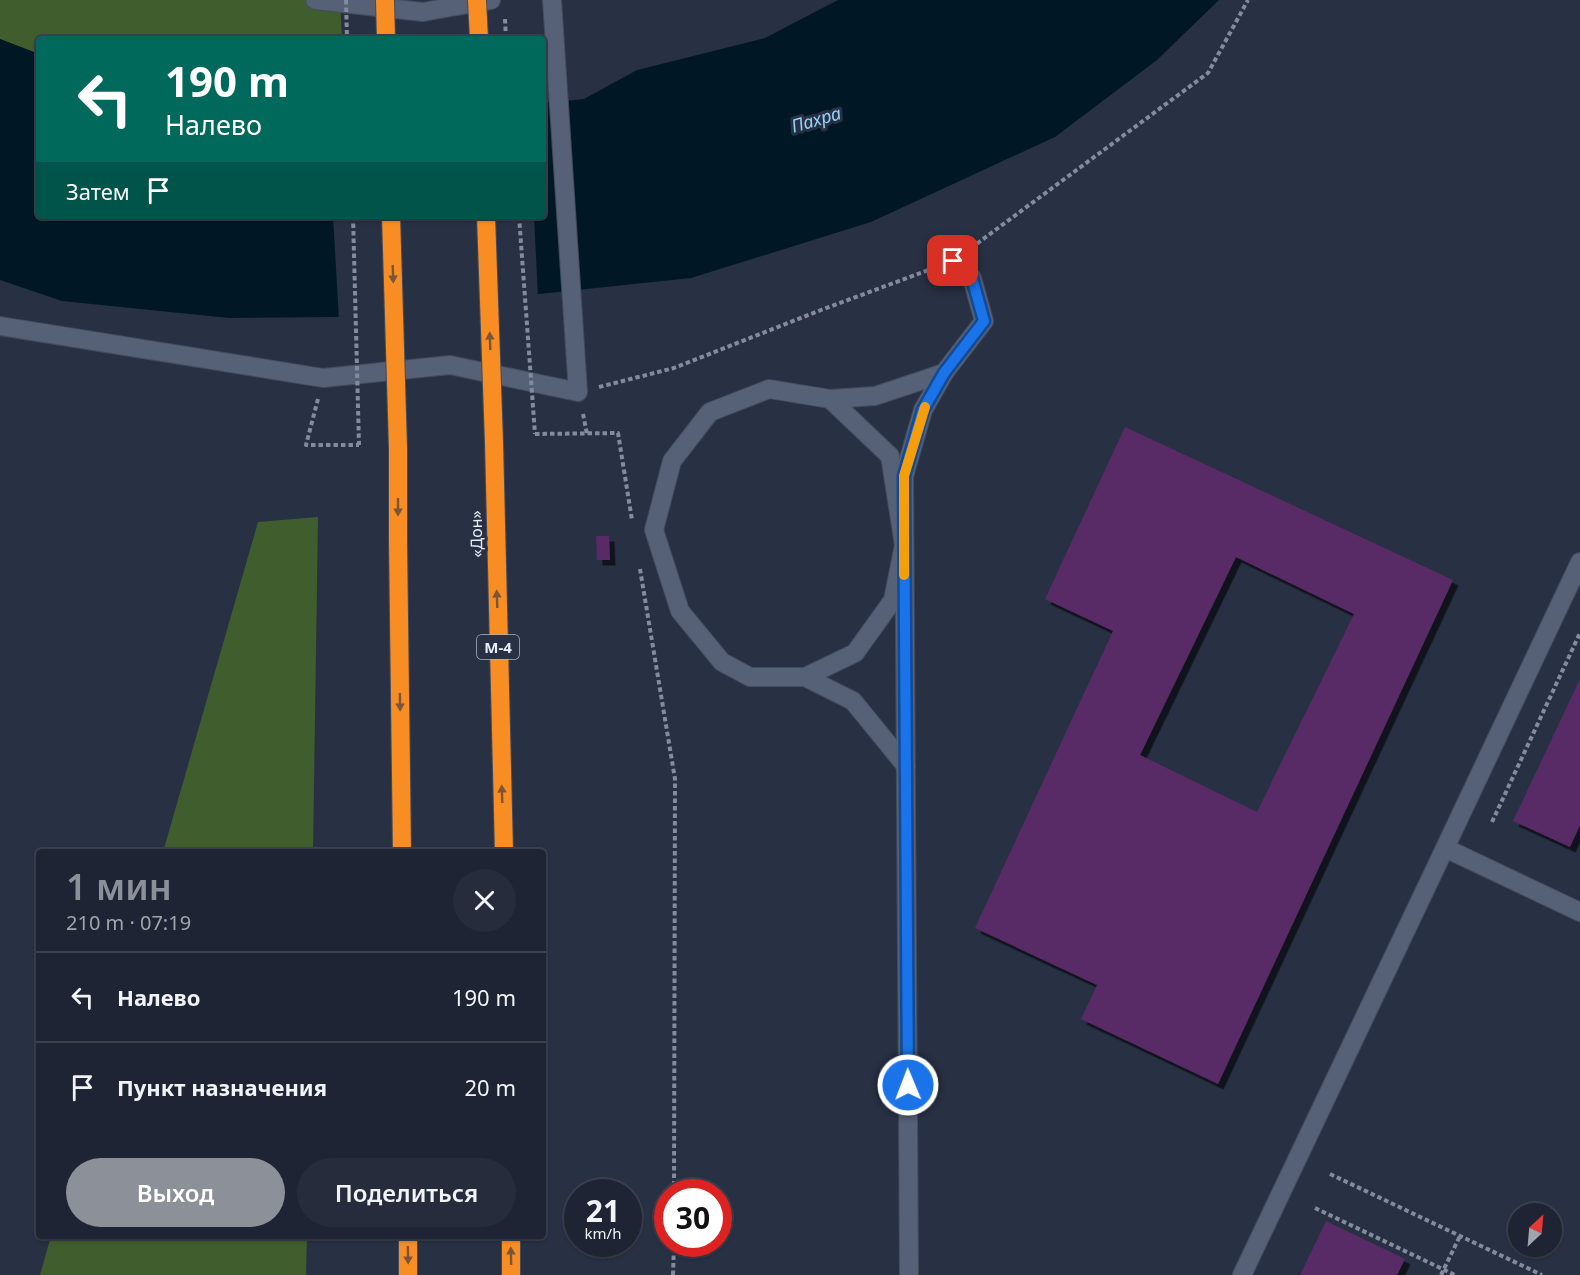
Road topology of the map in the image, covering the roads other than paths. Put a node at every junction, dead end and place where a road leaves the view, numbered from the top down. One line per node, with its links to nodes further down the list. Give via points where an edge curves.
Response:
1 (315, 0): 4 (street, via 423,12)
2 (385, 0): 6 (highway, bridge)
3 (477, 0): 7 (highway, bridge)
4 (491, 0)
5 (552, 0): 11 (street, via 578,392 450,365 323,378)
6 (386, 36)
7 (479, 36)
8 (392, 219): 19 (highway, one-way to 19, bridge)
9 (486, 219): 20 (highway, «Дон» / М-4, one-way to 9, bridge)
10 (953, 261): 12 (street, via 972,278 984,321)
11 (0, 326)
12 (944, 373): 13 (street, via 875,396); 14 (street, via 923,410 904,476)
13 (830, 399): 14 (street, via 890,456); 16 (street, via 769,389 710,412 672,461 654,530 680,611 722,662 750,677)
14 (904, 545): 16 (street, via 893,600 855,653); 17 (street)
15 (1580, 562): 18 (street)
16 (805, 678): 17 (street, via 853,701)
17 (906, 766): 26 (street)
18 (1445, 848): 21 (street); 27 (street)
19 (402, 849)
20 (504, 849)
21 (1580, 912)
22 (408, 1239): 24 (highway, one-way to 24)
23 (511, 1239): 25 (highway, one-way to 23)
24 (408, 1275)
25 (511, 1275)
26 (909, 1275)
27 (1242, 1275)

